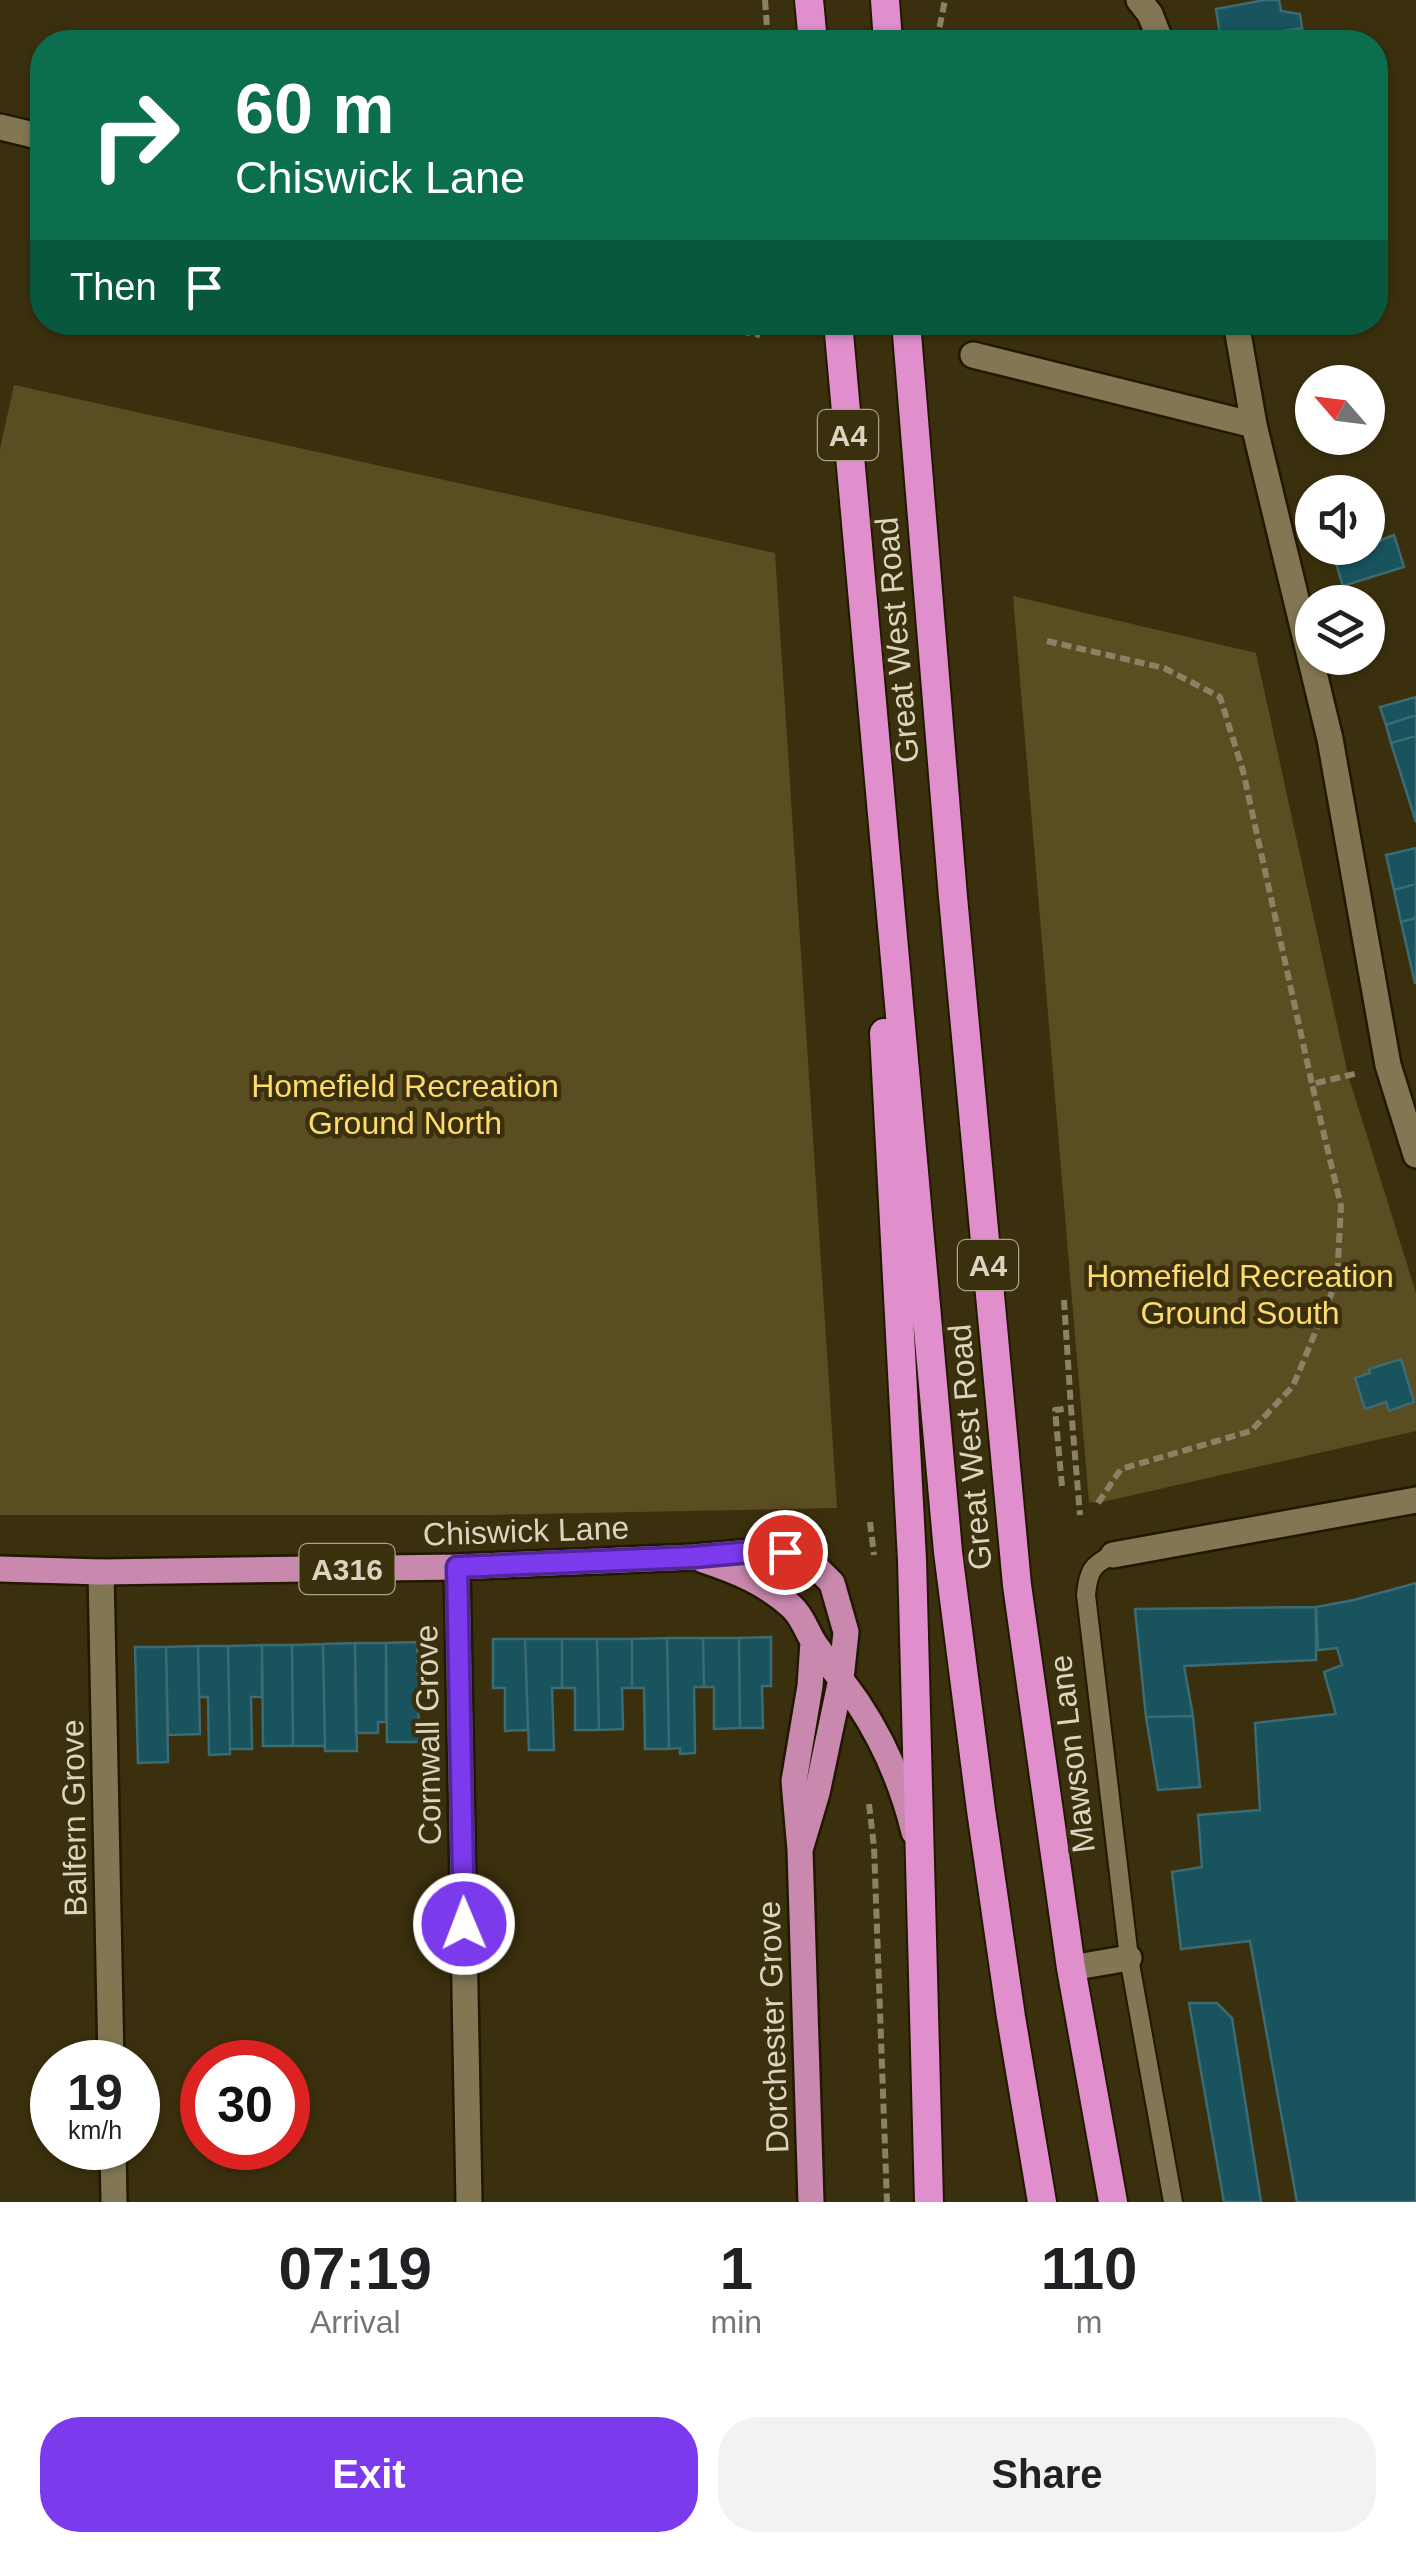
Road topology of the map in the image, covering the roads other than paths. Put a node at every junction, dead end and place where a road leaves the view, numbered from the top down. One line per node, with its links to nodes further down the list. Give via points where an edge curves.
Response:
1 (809, 0): 4 (highway)
2 (885, 0): 5 (highway)
3 (1138, 0): 6 (street)
4 (812, 30)
5 (887, 30)
6 (1156, 30)
7 (0, 127): 8 (street)
8 (30, 134)
9 (839, 335): 14 (highway, Great West Road / A4)
10 (907, 335): 27 (highway, Great West Road / A4, via 1018,1585)
11 (1238, 335): 13 (street)
12 (973, 356): 13 (street)
13 (1254, 425): 15 (street, via 1330,739 1388,1065)
14 (858, 548): 25 (highway, A4, via 912,1560); 34 (highway, Great West Road / A4, via 948,1552 980,1810)
15 (1416, 1155)
16 (1416, 1500): 17 (street)
17 (1113, 1555): 26 (lane, Mawson Lane, via 1097,1562 1086,1594)
18 (694, 1557): 19 (main road, Chiswick Lane / A316); 22 (main road, Chiswick Lane / A316, via 771,1590 796,1610); 23 (main road, Chiswick Lane / A316, via 762,1551 812,1564 832,1583 846,1632)
19 (457, 1567): 21 (main road, Chiswick Lane / A316); 31 (street, Cornwall Grove)
20 (0, 1569): 21 (main road, Chiswick Lane / A316)
21 (102, 1572): 28 (street, Balfern Grove)
22 (813, 1642): 23 (main road, A316); 24 (main road, Dorchester Grove / A316, via 794,1782)
23 (841, 1678): 24 (main road, Dorchester Grove / A316); 25 (main road, A316, via 896,1774)
24 (800, 1850): 32 (main road, Dorchester Grove / A316)
25 (918, 1850): 33 (highway, A316)
26 (1129, 1958): 27 (street); 36 (lane, Mawson Lane)
27 (1071, 1968): 35 (highway, Great West Road / A4)
28 (111, 2040)
29 (113, 2170): 30 (street)
30 (114, 2202)
31 (469, 2202)
32 (811, 2202)
33 (929, 2202)
34 (1042, 2202)
35 (1113, 2202)
36 (1174, 2202)

